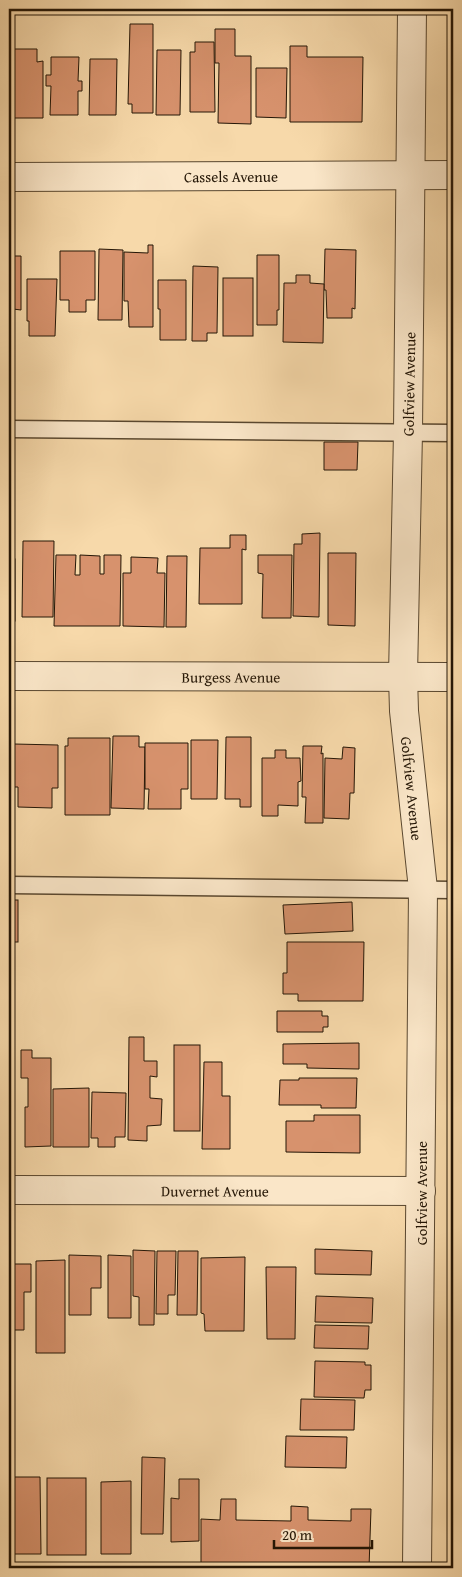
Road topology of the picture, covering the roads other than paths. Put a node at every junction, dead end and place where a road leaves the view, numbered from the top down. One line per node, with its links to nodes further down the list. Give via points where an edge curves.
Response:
1 (412, 9): 3 (street, Golfview Avenue)
2 (453, 175): 3 (street, Cassels Avenue)
3 (411, 176): 4 (street, Cassels Avenue); 6 (street, Golfview Avenue)
4 (9, 177)
5 (9, 429): 6 (lane)
6 (408, 432): 7 (lane); 9 (street, Golfview Avenue)
7 (453, 433)
8 (9, 676): 9 (street, Burgess Avenue)
9 (403, 676): 10 (street, Burgess Avenue); 12 (street, Golfview Avenue)
10 (453, 677)
11 (9, 885): 12 (lane)
12 (422, 889): 13 (lane); 15 (street, Golfview Avenue)
13 (453, 890)
14 (9, 1190): 15 (street, Duvernet Avenue)
15 (421, 1191): 16 (street, Golfview Avenue)
16 (417, 1568)

